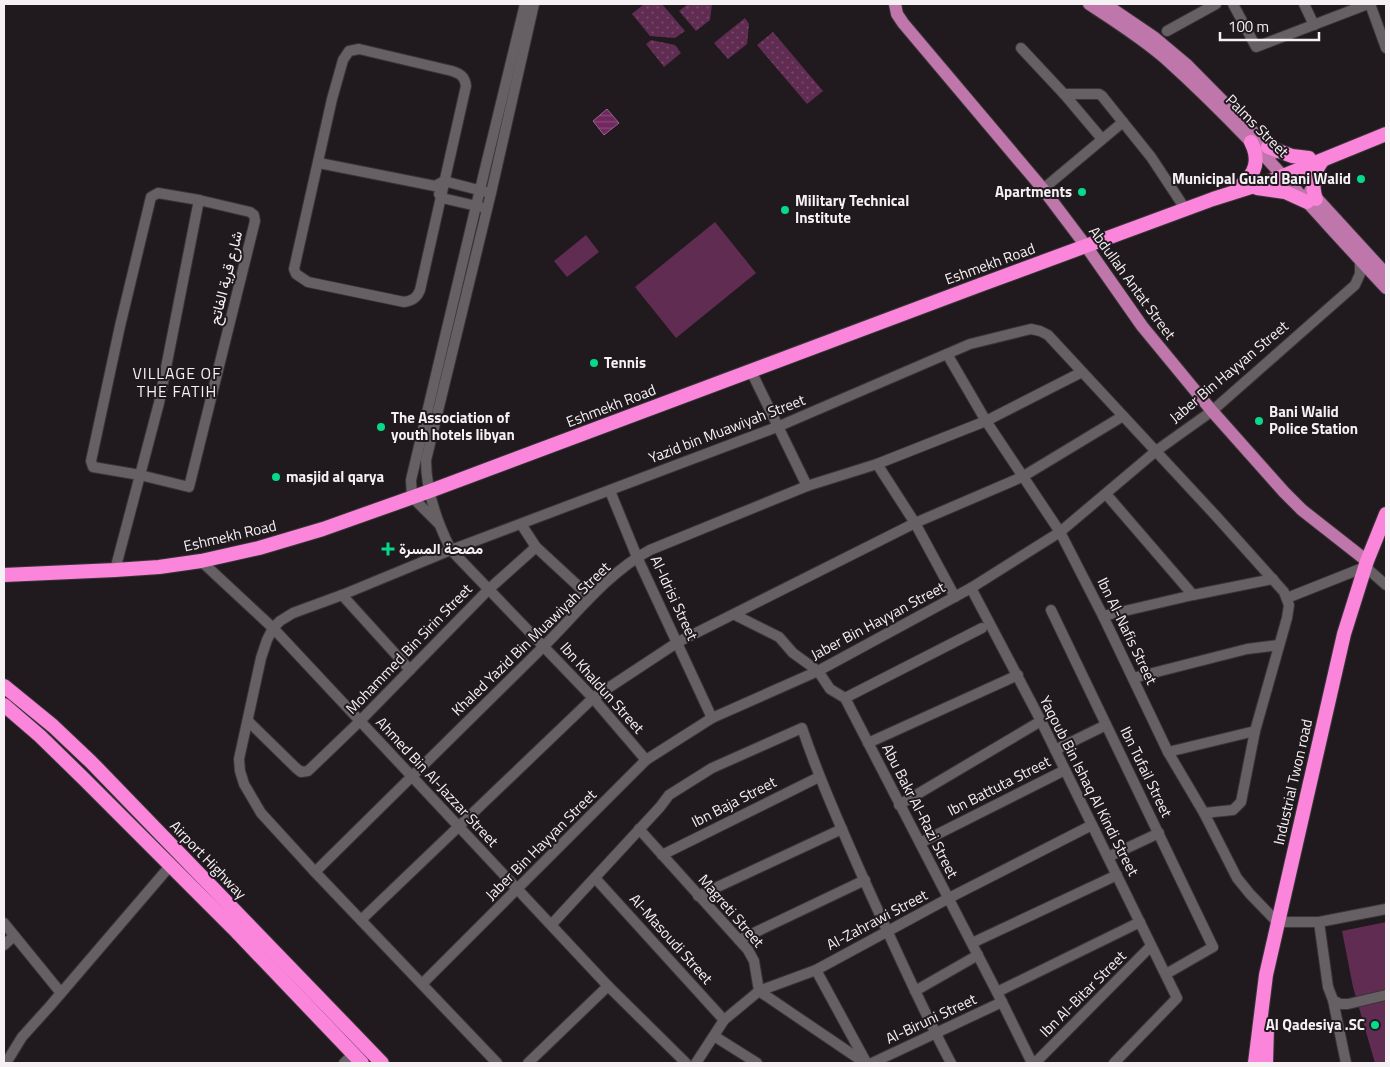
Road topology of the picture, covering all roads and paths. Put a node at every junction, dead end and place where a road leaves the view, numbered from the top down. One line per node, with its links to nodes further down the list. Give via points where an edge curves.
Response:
1 (526, 4): 28 (street)
2 (534, 4): 29 (street)
3 (895, 4): 27 (main road, Abdullah Antat Street, via 903,23)
4 (1089, 4): 10 (main road, Palms Street)
5 (1128, 4): 11 (main road)
6 (1216, 4): 13 (street)
7 (1233, 4): 12 (street, via 1256,47)
8 (1304, 4): 12 (street)
9 (1369, 4): 12 (street); 15 (street)
10 (1108, 8): 11 (main road, Palms Street); 20 (main road, Palms Street)
11 (1133, 22): 21 (main road, Palms Street, via 1186,64)
12 (1314, 25)
13 (1167, 31)
14 (1021, 48): 16 (street)
15 (1386, 48)
16 (1064, 94): 17 (street, via 1100,95); 19 (street)
17 (1123, 122): 19 (street); 35 (street)
18 (1386, 134): 22 (highway)
19 (1102, 139): 27 (street)
20 (1251, 142): 24 (main road, Palms Street); 26 (highway, via 1256,166)
21 (1268, 147): 22 (highway); 24 (main road, Palms Street)
22 (1315, 160): 24 (highway); 32 (highway)
23 (319, 163): 25 (street); 25 (street, via 343,60 349,52 359,49 462,75 466,86); 30 (street, via 294,269 308,282 404,302 415,299 420,290)
24 (1285, 171): 26 (highway); 32 (main road, Palms Street)
25 (440, 184): 28 (street); 30 (street)
26 (1245, 187): 32 (highway, via 1279,191); 35 (highway, Eshmekh Road)
27 (1043, 189): 36 (main road, Abdullah Antat Street)
28 (479, 190): 29 (street); 33 (street)
29 (491, 193): 34 (street)
30 (442, 198): 33 (street)
31 (199, 200): 49 (street); 49 (street, شارع قرية الفاتح, via 158,193 151,197 90,461 93,467); 49 (street, شارع قرية الفاتح, via 250,212 255,221 189,487)
32 (1312, 200): 37 (main road, Palms Street); 38 (main road, Palms Street)
33 (476, 206): 34 (street); 55 (street, via 415,461)
34 (487, 209): 52 (street, via 426,460)
35 (1186, 210): 36 (highway, Eshmekh Road)
36 (1086, 246): 41 (highway, Eshmekh Road); 43 (main road, Abdullah Antat Street, via 1158,348)
37 (1360, 260): 38 (main road, Palms Street); 39 (street, via 1360,274)
38 (1385, 282): 39 (street, via 1368,281)
39 (1355, 285): 43 (street, Jaber Bin Hayyan Street)
40 (947, 354): 42 (street, Yazid bin Muawiyah Street, via 970,344 1031,329 1048,335); 45 (street, Ibn Al-Nafis Street); 46 (street, Yazid bin Muawiyah Street)
41 (750, 371): 46 (street); 52 (highway, Eshmekh Road)
42 (1082, 372): 44 (street, Yazid bin Muawiyah Street); 45 (street, Khaled Yazid Bin Muawiyah Street)
43 (1212, 411): 47 (street, Jaber Bin Hayyan Street); 66 (main road, Abdullah Antat Street, via 1284,492)
44 (1124, 416): 47 (street, Yazid bin Muawiyah Street); 50 (street)
45 (986, 421): 48 (street, Khaled Yazid Bin Muawiyah Street); 50 (street, Ibn Al-Nafis Street)
46 (777, 428): 51 (street); 53 (street, Yazid bin Muawiyah Street)
47 (1156, 451): 54 (street, Jaber Bin Hayyan Street); 69 (street, Yazid bin Muawiyah Street)
48 (877, 464): 51 (street, Khaled Yazid Bin Muawiyah Street); 57 (street)
49 (140, 475): 67 (street)
50 (1022, 477): 57 (street); 61 (street, Ibn Al-Nafis Street)
51 (808, 486): 64 (street, Khaled Yazid Bin Muawiyah Street)
52 (430, 491): 55 (highway, Eshmekh Road); 58 (street)
53 (610, 491): 59 (street, Yazid bin Muawiyah Street); 64 (street, Al-Idrisi Street)
54 (1106, 494): 61 (street, Jaber Bin Hayyan Street); 74 (street)
55 (412, 497): 58 (street); 65 (highway, Eshmekh Road, via 323,529)
56 (1386, 514): 66 (highway, Industrial Twon road)
57 (915, 522): 76 (street); 79 (street)
58 (439, 524): 63 (street, Ibn Khaldun Street)
59 (521, 524): 62 (street); 63 (street, Yazid bin Muawiyah Street)
60 (1386, 528): 66 (highway, Industrial Twon road)
61 (1060, 532): 71 (street, Jaber Bin Hayyan Street); 80 (street, Ibn Al-Nafis Street)
62 (536, 547): 72 (street, Mohammed Bin Sirin Street); 75 (street)
63 (451, 550): 72 (street, Ibn Khaldun Street); 73 (street, Yazid bin Muawiyah Street)
64 (637, 556): 75 (street, Khaled Yazid Bin Muawiyah Street); 83 (street, Al-Idrisi Street)
65 (201, 561): 67 (highway, Eshmekh Road); 81 (street, Ahmed Bin Al-Jazzar Street)
66 (1367, 566): 70 (street); 77 (street); 128 (highway, Industrial Twon road, via 1344,634)
67 (115, 570): 68 (highway, Eshmekh Road)
68 (4, 575)
69 (1273, 579): 74 (street); 77 (street, Yazid bin Muawiyah Street)
70 (1386, 585)
71 (971, 588): 76 (street, Jaber Bin Hayyan Street); 88 (street, Yaqoub Bin Ishaq Al Kindi Street)
72 (490, 589): 85 (street, Ibn Khaldun Street); 86 (street, Mohammed Bin Sirin Street)
73 (342, 595): 81 (street, Yazid bin Muawiyah Street, via 293,614); 86 (street)
74 (1192, 595): 80 (street)
75 (590, 597): 85 (street, Khaled Yazid Bin Muawiyah Street)
76 (955, 597): 87 (street, Jaber Bin Hayyan Street)
77 (1287, 598): 84 (street, via 1287,618)
78 (1051, 610): 98 (street, Ibn Tufail Street)
79 (735, 615): 83 (street); 87 (street, Abu Bakr Al-Razi Street, via 779,637 792,653)
80 (1103, 616): 89 (street, Ibn Al-Nafis Street)
81 (273, 628): 95 (street, via 261,658); 97 (street, Ahmed Bin Al-Jazzar Street)
82 (982, 628): 92 (street)
83 (678, 642): 91 (street); 94 (street, Al-Idrisi Street)
84 (1279, 645): 89 (street, via 1246,649); 99 (street)
85 (545, 646): 91 (street, Ibn Khaldun Street); 105 (street, Khaled Yazid Bin Muawiyah Street)
86 (410, 670): 97 (street, Mohammed Bin Sirin Street)
87 (818, 671): 92 (street, Abu Bakr Al-Razi Street, via 830,689); 94 (street, Jaber Bin Hayyan Street)
88 (1017, 675): 96 (street, Yaqoub Bin Ishaq Al Kindi Street); 100 (street)
89 (1133, 678): 102 (street, Ibn Al-Nafis Street)
90 (4, 686): 139 (highway, Airport Highway, via 85,756)
91 (593, 698): 103 (street, Ibn Khaldun Street); 110 (street)
92 (845, 698): 100 (street, Abu Bakr Al-Razi Street)
93 (4, 705): 117 (highway, Airport Highway, via 40,736)
94 (712, 718): 103 (street, Jaber Bin Hayyan Street)
95 (248, 721): 97 (street, Mohammed Bin Sirin Street, via 304,772); 118 (street, via 239,760 244,784 261,814)
96 (1041, 721): 101 (street, Yaqoub Bin Ishaq Al Kindi Street); 107 (street)
97 (360, 722): 105 (street, Ahmed Bin Al-Jazzar Street)
98 (1106, 725): 101 (street); 113 (street, Ibn Tufail Street)
99 (1255, 731): 102 (street); 108 (street, via 1241,802 1232,810)
100 (868, 743): 107 (street, Abu Bakr Al-Razi Street)
101 (1055, 750): 104 (street, Yaqoub Bin Ishaq Al Kindi Street)
102 (1168, 752): 108 (street, Ibn Al-Nafis Street)
103 (646, 760): 122 (street, Jaber Bin Hayyan Street)
104 (1065, 770): 109 (street, Yaqoub Bin Ishaq Al Kindi Street); 114 (street, Ibn Battuta Street)
105 (411, 777): 110 (street, Ahmed Bin Al-Jazzar Street); 118 (street, Khaled Yazid Bin Muawiyah Street)
106 (819, 777): 111 (street, via 802,728 712,768 669,795); 112 (street); 115 (street, Ibn Baja Street)
107 (899, 804): 114 (street, Abu Bakr Al-Razi Street)
108 (1204, 813): 128 (street, Ibn Al-Nafis Street, via 1237,878)
109 (1092, 825): 116 (street, Yaqoub Bin Ishaq Al Kindi Street); 124 (street, Al-Zahrawi Street)
110 (459, 828): 122 (street, Ahmed Bin Al-Jazzar Street); 126 (street)
111 (639, 829): 115 (street, Magreti Street); 120 (street)
112 (842, 829): 121 (street); 123 (street)
113 (1159, 834): 116 (street); 141 (street, Ibn Tufail Street, via 1213,947)
114 (920, 843): 124 (street, Abu Bakr Al-Razi Street)
115 (662, 855): 123 (street, Magreti Street)
116 (1108, 857): 119 (street, Yaqoub Bin Ishaq Al Kindi Street)
117 (170, 866): 139 (highway, Airport Highway); 147 (street)
118 (315, 872): 126 (street)
119 (1117, 875): 127 (street, Yaqoub Bin Ishaq Al Kindi Street); 135 (street)
120 (595, 878): 131 (street); 151 (street, Al-Masoudi Street)
121 (865, 880): 132 (street); 134 (street)
122 (518, 889): 131 (street, Ahmed Bin Al-Jazzar Street); 142 (street, Jaber Bin Hayyan Street)
123 (698, 896): 134 (street, Magreti Street)
124 (949, 898): 132 (street, Al-Zahrawi Street); 135 (street, Abu Bakr Al-Razi Street)
125 (1386, 909): 129 (street)
126 (361, 920): 142 (street)
127 (1140, 922): 137 (street, Yaqoub Bin Ishaq Al Kindi Street); 146 (street)
128 (1281, 922): 129 (street); 167 (highway, Industrial Twon road, via 1266,975); 168 (highway, Industrial Twon road, via 1268,1014)
129 (1318, 922): 149 (street)
130 (4, 924): 133 (street)
131 (552, 924): 143 (street, Ahmed Bin Al-Jazzar Street)
132 (888, 932): 140 (street, Al-Zahrawi Street); 145 (street)
133 (14, 936): 136 (street); 147 (street)
134 (739, 940): 144 (street, Magreti Street, via 754,961)
135 (972, 943): 138 (street, Abu Bakr Al-Razi Street)
136 (4, 945)
137 (1152, 946): 141 (street, Yaqoub Bin Ishaq Al Kindi Street); 165 (street, Ibn Al-Bitar Street)
138 (978, 955): 145 (street); 146 (street, Abu Bakr Al-Razi Street)
139 (269, 956): 154 (highway, Airport Highway); 156 (highway, Airport Highway)
140 (816, 970): 144 (street, Al-Zahrawi Street); 162 (street)
141 (1166, 974): 166 (street, Yaqoub Bin Ishaq Al Kindi Street, via 1177,998)
142 (422, 984): 157 (street)
143 (608, 986): 158 (street); 159 (street, Ahmed Bin Al-Jazzar Street)
144 (759, 991): 151 (street, Al-Zahrawi Street); 162 (street)
145 (915, 991): 152 (street)
146 (997, 992): 150 (street, Abu Bakr Al-Razi Street)
147 (61, 993): 155 (street, via 22,1037)
148 (1386, 995): 149 (street, via 1348,1004)
149 (1333, 1000): 169 (street)
150 (1002, 1002): 152 (street, Al-Biruni Street); 165 (street, Abu Bakr Al-Razi Street)
151 (724, 1020): 153 (street, Al-Zahrawi Street)
152 (935, 1033): 163 (street, Al-Biruni Street); 164 (street)
153 (714, 1036): 160 (street, Al-Zahrawi Street); 161 (street)
154 (353, 1060)
155 (6, 1063)
156 (382, 1063)
157 (497, 1063)
158 (528, 1063)
159 (686, 1063)
160 (696, 1063)
161 (757, 1063)
162 (866, 1063)
163 (872, 1063)
164 (951, 1063)
165 (1034, 1063)
166 (1114, 1063)
167 (1255, 1063)
168 (1266, 1063)
169 (1346, 1063)

